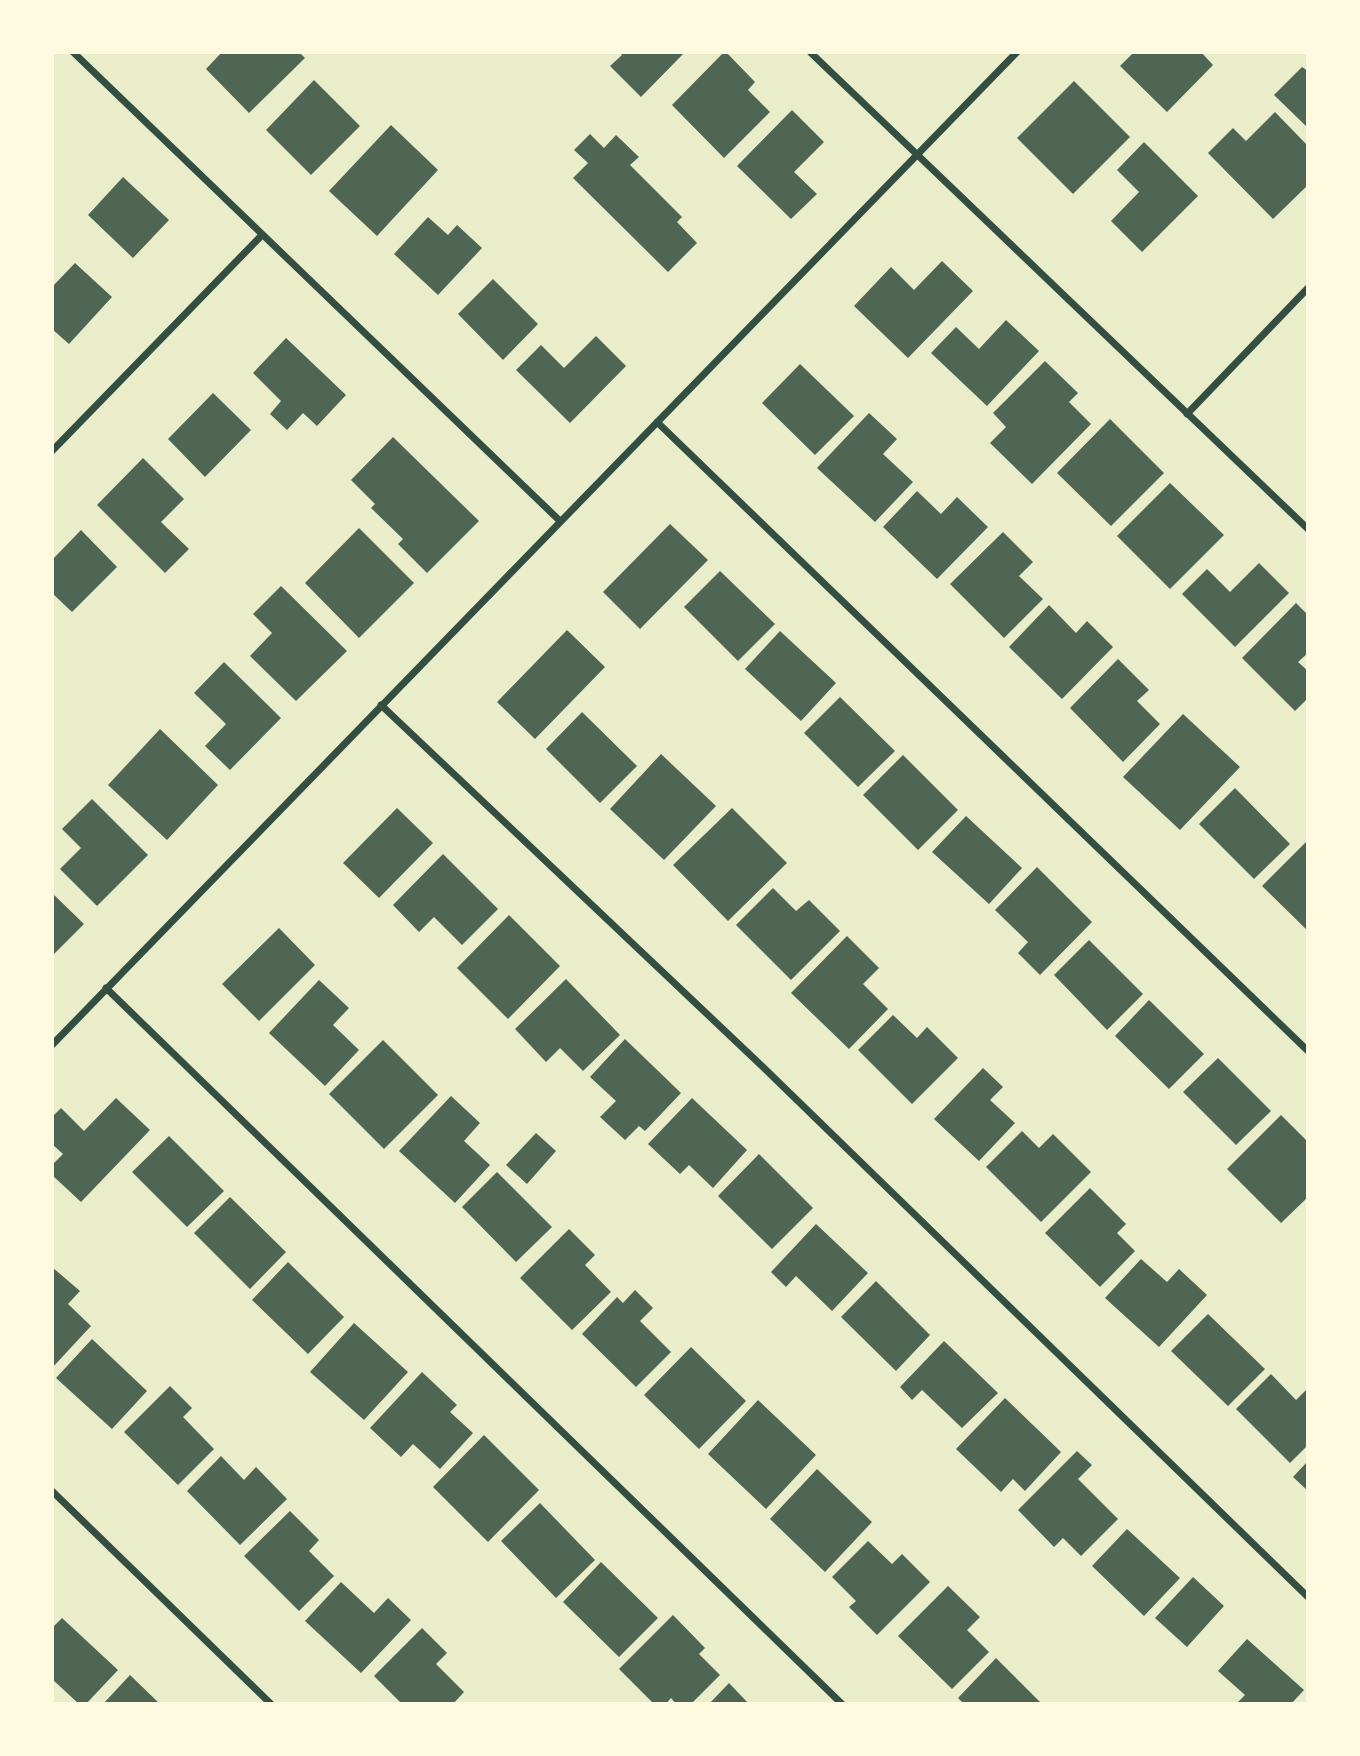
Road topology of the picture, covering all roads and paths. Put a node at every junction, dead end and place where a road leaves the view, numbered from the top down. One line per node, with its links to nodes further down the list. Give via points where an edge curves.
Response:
1 (73, 52): 5 (street)
2 (810, 52): 4 (street)
3 (1017, 52): 4 (street)
4 (917, 154): 7 (street); 8 (street)
5 (262, 235): 9 (street); 10 (street)
6 (1307, 288): 7 (street)
7 (1187, 414): 11 (street)
8 (657, 422): 10 (street); 15 (street)
9 (52, 451)
10 (560, 522): 12 (street)
11 (1307, 529)
12 (381, 705): 13 (street); 17 (street, via 754,1059)
13 (106, 988): 14 (street); 19 (street)
14 (52, 1045)
15 (1307, 1051)
16 (52, 1491): 18 (street)
17 (1307, 1597)
18 (271, 1703)
19 (842, 1703)

